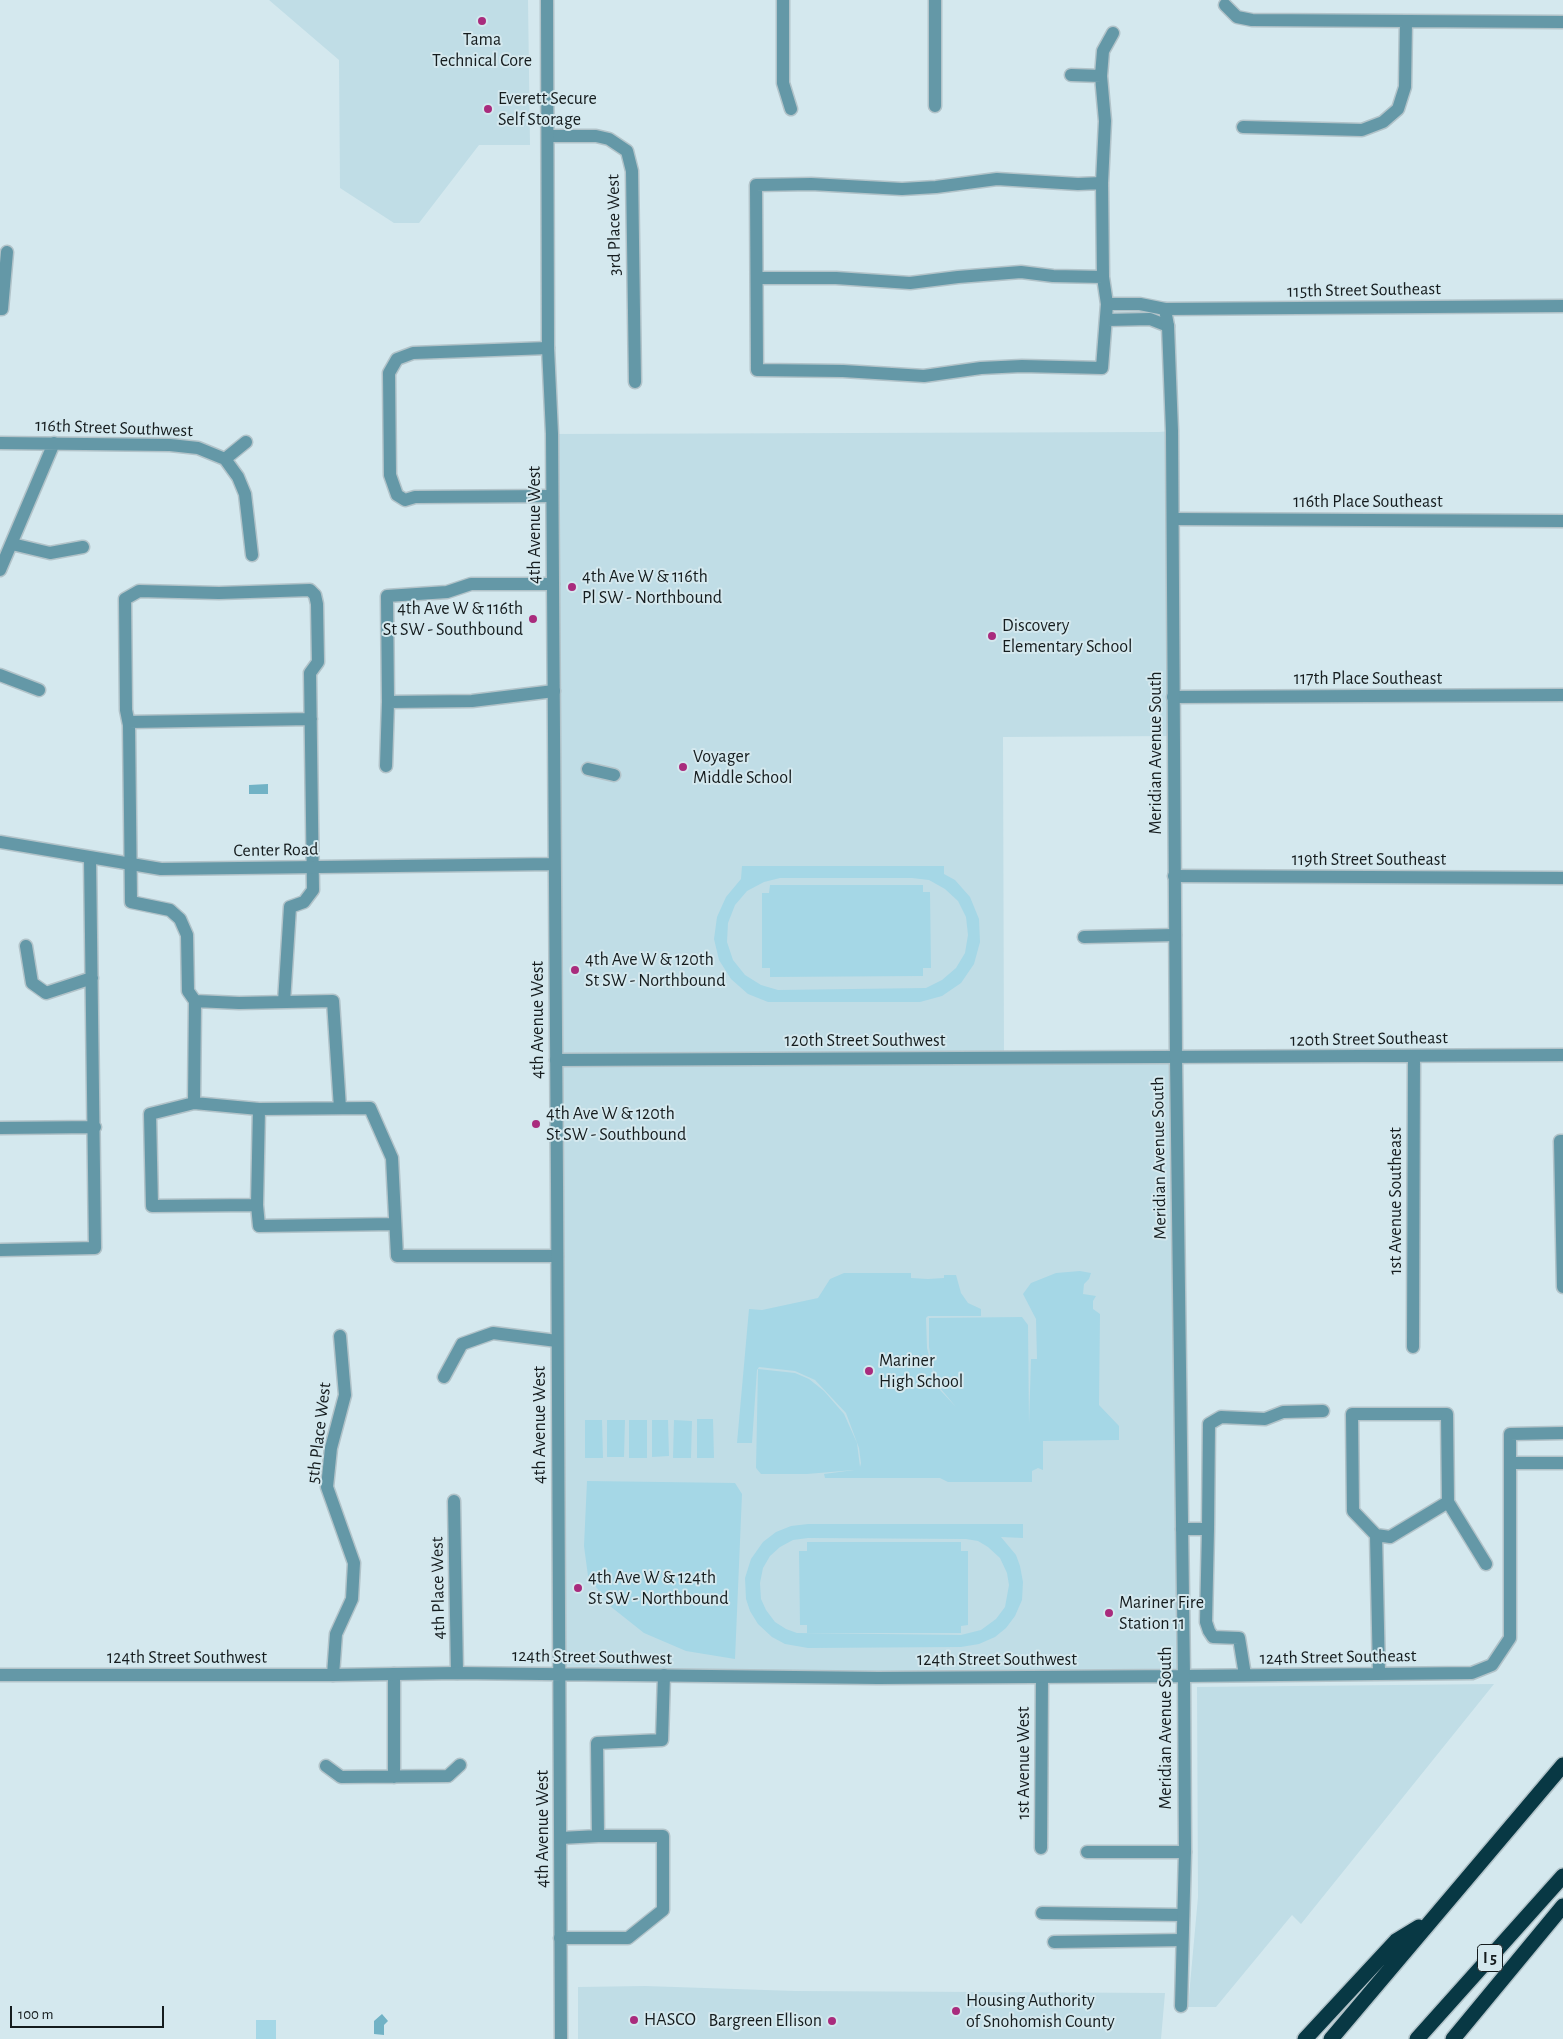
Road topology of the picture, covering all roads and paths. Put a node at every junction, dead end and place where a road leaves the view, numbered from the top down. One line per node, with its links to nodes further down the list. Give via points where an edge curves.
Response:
1 (547, 0): 13 (street, 4th Avenue West)
2 (783, 0): 11 (street, via 783,83)
3 (935, 0): 10 (street)
4 (1225, 5): 5 (street, via 1238,17 1252,20)
5 (1406, 22): 6 (street); 12 (street, via 1405,87 1398,109 1383,122 1362,130)
6 (1563, 22)
7 (1113, 33): 9 (street, via 1103,51)
8 (1071, 75): 9 (street)
9 (1102, 76): 14 (street, via 1105,120)
10 (935, 106)
11 (791, 109)
12 (1243, 127)
13 (548, 136): 24 (street, 4th Avenue West); 25 (street, 3rd Place West, via 596,136 609,139 627,151 632,171)
14 (1102, 184): 16 (street); 17 (street, via 997,178 902,189 811,184 756,186)
15 (7, 252): 20 (street)
16 (1103, 277): 17 (street, via 1021,272 910,283 836,278); 18 (street)
17 (757, 278): 22 (street, via 757,370 924,376 989,368 1102,368)
18 (1107, 304): 21 (street, 115th Street Southeast, via 1140,304); 22 (street)
19 (1563, 306): 21 (street, 115th Street Southeast)
20 (1, 309)
21 (1165, 310): 23 (street, Meridian Avenue South)
22 (1106, 320): 23 (street, via 1150,319)
23 (1168, 326): 31 (street, Meridian Avenue South)
24 (548, 348): 30 (street, 4th Avenue West); 30 (street, via 413,353 397,359 389,373 390,475 396,495 405,500 415,497)
25 (635, 382)
26 (246, 442): 29 (street)
27 (0, 443): 28 (street, 116th Street Southwest)
28 (54, 443): 29 (street, 116th Street Southwest, via 189,447); 33 (street)
29 (225, 459): 35 (street, via 245,494)
30 (552, 496): 37 (street, 4th Avenue West)
31 (1173, 519): 32 (street, 116th Place Southeast); 42 (street, Meridian Avenue South)
32 (1563, 521)
33 (12, 544): 34 (street, via 50,553); 36 (street)
34 (83, 547)
35 (252, 555)
36 (0, 570)
37 (553, 584): 40 (street, 4th Avenue West); 43 (street, via 471,584 447,592 387,596)
38 (0, 675): 39 (street)
39 (39, 690)
40 (554, 691): 43 (street, via 472,701); 52 (street, 4th Avenue West)
41 (1563, 696): 42 (street, 117th Place Southeast)
42 (1174, 697): 54 (street, Meridian Avenue South)
43 (388, 702): 46 (street)
44 (311, 719): 45 (street); 45 (street, via 310,672 318,662 317,604 310,590 140,591 125,599 126,710); 53 (street)
45 (129, 722): 51 (street)
46 (386, 766)
47 (588, 768): 48 (street)
48 (614, 775)
49 (0, 842): 50 (street, Center Road)
50 (90, 858): 51 (street, Center Road); 59 (street)
51 (131, 864): 53 (street, Center Road, via 162,869); 60 (street, via 131,902 170,910 180,920 187,936 188,991)
52 (554, 864): 53 (street, Center Road); 65 (street, 4th Avenue West)
53 (313, 867): 61 (street, via 314,890 304,902 290,907)
54 (1174, 876): 55 (street, 119th Street Southeast); 56 (street, Meridian Avenue South)
55 (1563, 878)
56 (1175, 935): 57 (street); 64 (street, Meridian Avenue South)
57 (1084, 937)
58 (26, 946): 59 (street, via 32,983 46,993)
59 (92, 978): 69 (street)
60 (195, 1001): 61 (street); 66 (street)
61 (284, 1002): 67 (street, via 333,1001)
62 (1414, 1056): 63 (street, 120th Street Southeast); 64 (street, 120th Street Southeast); 79 (street, 1st Avenue Southeast)
63 (1563, 1056)
64 (1176, 1058): 65 (street, 120th Street Southwest); 87 (street, Meridian Avenue South)
65 (556, 1060): 75 (street, 4th Avenue West)
66 (194, 1104): 68 (street); 72 (street, via 150,1114 152,1206)
67 (340, 1108): 68 (street); 73 (street, via 370,1108 392,1158)
68 (259, 1109): 72 (street)
69 (95, 1127): 70 (street); 74 (street, via 95,1248)
70 (0, 1128)
71 (1562, 1141): 76 (street)
72 (257, 1205): 73 (street, via 260,1226)
73 (395, 1224): 75 (street, via 397,1256)
74 (0, 1250)
75 (557, 1256): 78 (street, 4th Avenue West)
76 (1563, 1287)
77 (340, 1336): 96 (street, 5th Place West, via 345,1395 331,1448 327,1487 354,1563 352,1599 336,1634)
78 (557, 1341): 80 (street, via 493,1333 462,1344); 93 (street, 4th Avenue West)
79 (1412, 1347)
80 (444, 1377)
81 (1323, 1412): 88 (street, via 1283,1412 1266,1419 1221,1417 1209,1424)
82 (1563, 1433): 83 (street, via 1510,1434)
83 (1510, 1463): 84 (street); 94 (street, 124th Street Southeast, via 1510,1638 1492,1665 1472,1673)
84 (1563, 1463)
85 (454, 1502): 91 (street, 4th Place West)
86 (1448, 1502): 89 (street, via 1390,1537); 89 (street, via 1447,1414 1352,1414 1353,1511); 90 (street)
87 (1182, 1529): 88 (street); 98 (street, Meridian Avenue South)
88 (1208, 1529): 99 (street, via 1206,1622 1213,1637 1239,1638)
89 (1376, 1535): 94 (street)
90 (1486, 1564)
91 (457, 1673): 92 (street, 124th Street Southwest); 93 (street, 124th Street Southwest)
92 (394, 1674): 96 (street, 124th Street Southwest); 104 (street)
93 (560, 1674): 97 (street, 124th Street Southwest); 106 (street, 4th Avenue West)
94 (1379, 1674): 99 (street, 124th Street Southeast)
95 (0, 1675): 96 (street, 124th Street Southwest)
96 (333, 1675)
97 (664, 1676): 100 (street, 124th Street Southwest); 105 (street, via 662,1740 597,1743)
98 (1184, 1676): 99 (street, 124th Street Southeast); 100 (street, 124th Street Southwest); 109 (street, Meridian Avenue South)
99 (1245, 1676)
100 (1042, 1677): 107 (street, 1st Avenue West)
101 (1563, 1765): 114 (highway)
102 (326, 1766): 104 (street, via 341,1777)
103 (460, 1766): 104 (street, via 448,1776)
104 (394, 1777)
105 (598, 1836): 106 (street); 115 (street, via 663,1836 662,1910 628,1938)
106 (561, 1838): 115 (street, 4th Avenue West)
107 (1041, 1848)
108 (1087, 1852): 109 (street)
109 (1185, 1852): 113 (street, Meridian Avenue South)
110 (1563, 1876): 122 (highway, I 5)
111 (1563, 1906): 123 (highway)
112 (1042, 1913): 113 (street)
113 (1183, 1914): 116 (street, Meridian Avenue South)
114 (1429, 1922): 120 (highway, via 1396,1942); 121 (highway)
115 (560, 1938): 119 (street, 4th Avenue West)
116 (1182, 1940): 117 (street); 118 (street, Meridian Avenue South)
117 (1054, 1942)
118 (1181, 2006)
119 (561, 2039)
120 (1305, 2039)
121 (1331, 2039)
122 (1417, 2039)
123 (1453, 2039)

